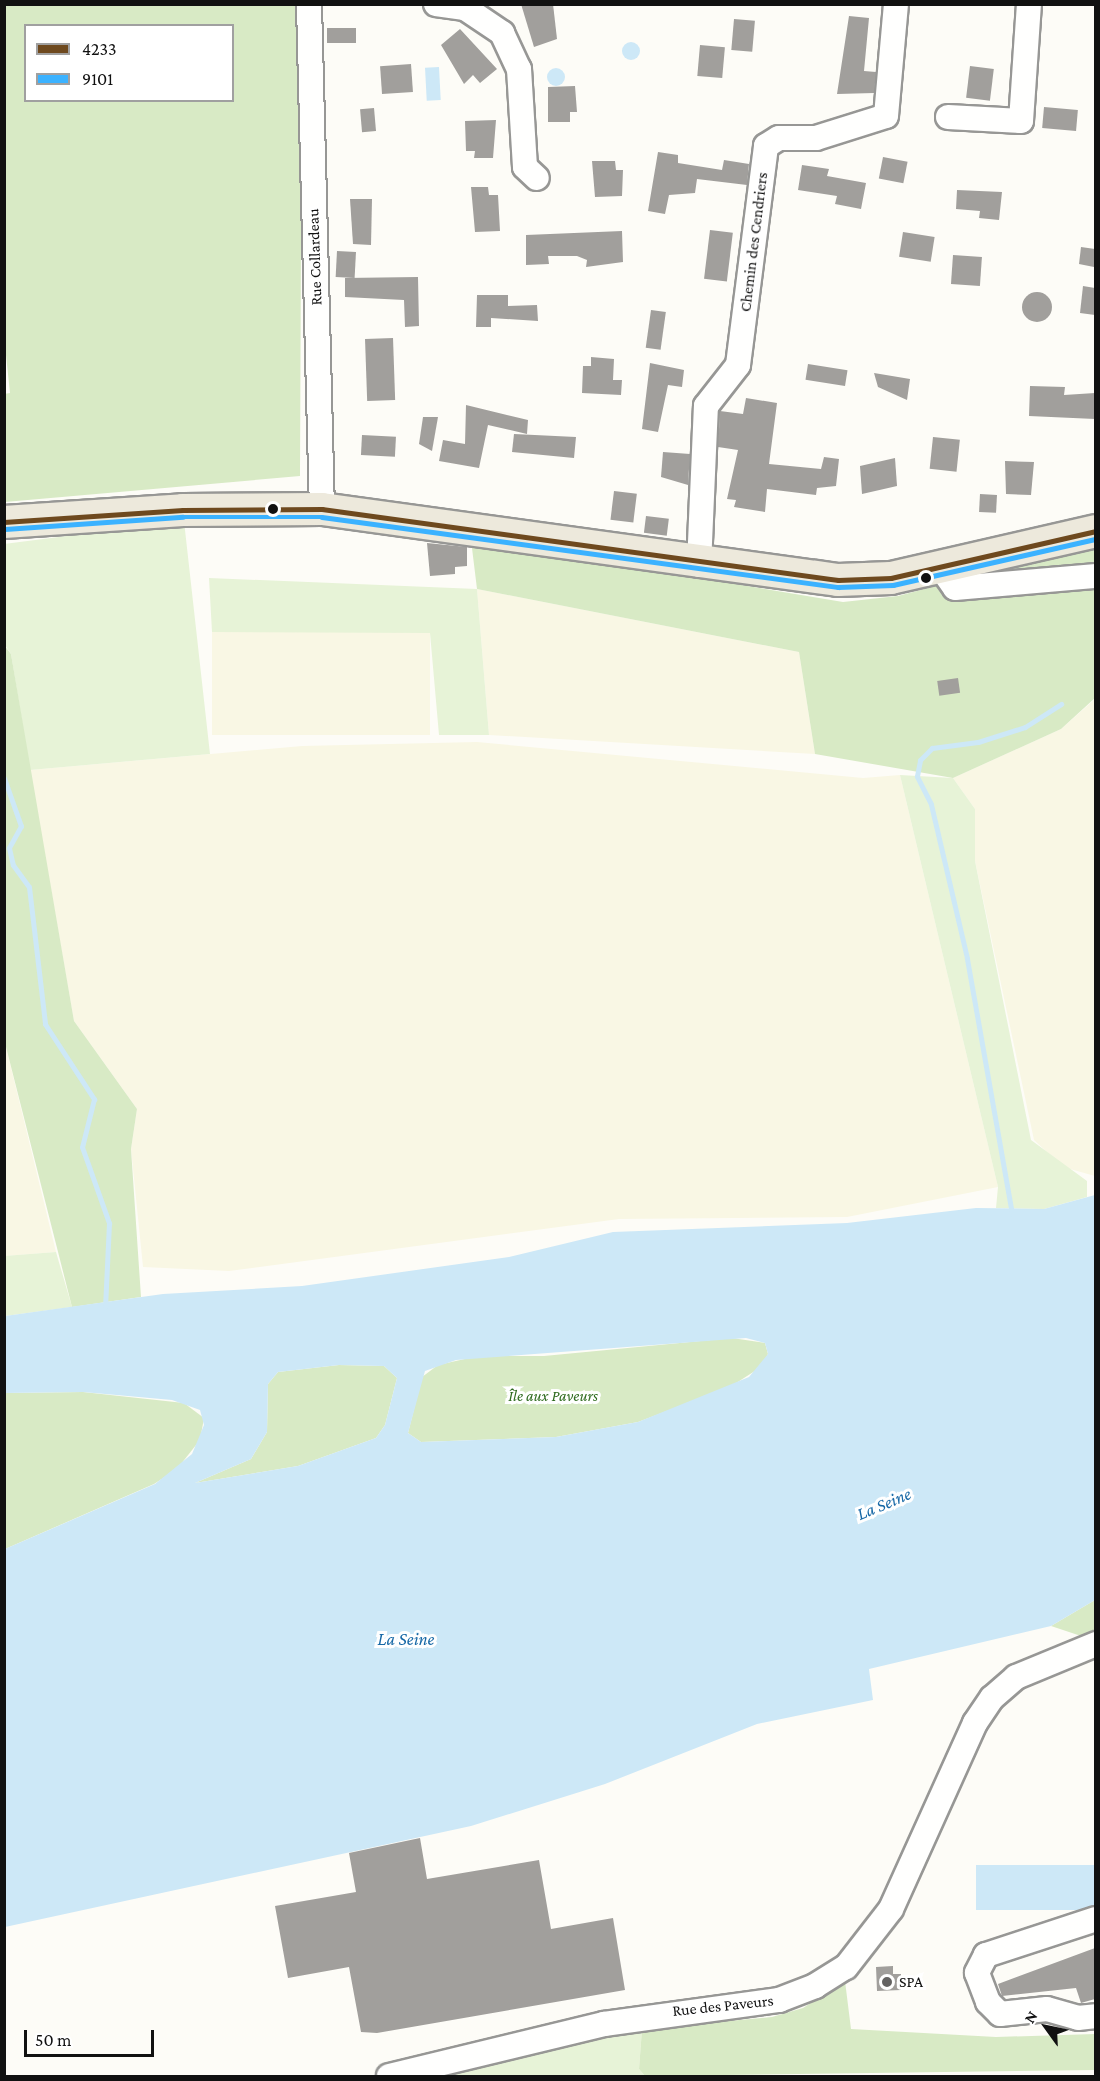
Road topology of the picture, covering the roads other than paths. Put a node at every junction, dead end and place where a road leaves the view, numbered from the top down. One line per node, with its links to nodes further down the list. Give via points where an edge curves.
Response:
1 (309, 4): 7 (street, Rue Collardeau)
2 (436, 4): 6 (street, via 465,8 502,33 519,69 525,167)
3 (896, 4): 10 (street, Chemin des Cendriers, via 886,116 816,138 779,138 766,146 738,365 706,406)
4 (1029, 4): 5 (street, via 1021,121)
5 (948, 117)
6 (537, 178)
7 (322, 508): 8 (main road, via 183,510); 10 (main road)
8 (4, 522)
9 (1095, 531): 11 (main road)
10 (699, 565): 11 (main road, via 838,580)
11 (941, 568): 12 (street, via 955,588)
12 (1095, 576)
13 (1095, 1644): 16 (street, Rue des Paveurs, via 1016,1677 992,1698 975,1723 891,1909 838,1971 779,2000 671,2011)
14 (1095, 1919): 15 (street, via 986,1955 977,1973 988,2002 1000,2014 1047,2009 1078,2018)
15 (1095, 2016)
16 (389, 2076)

